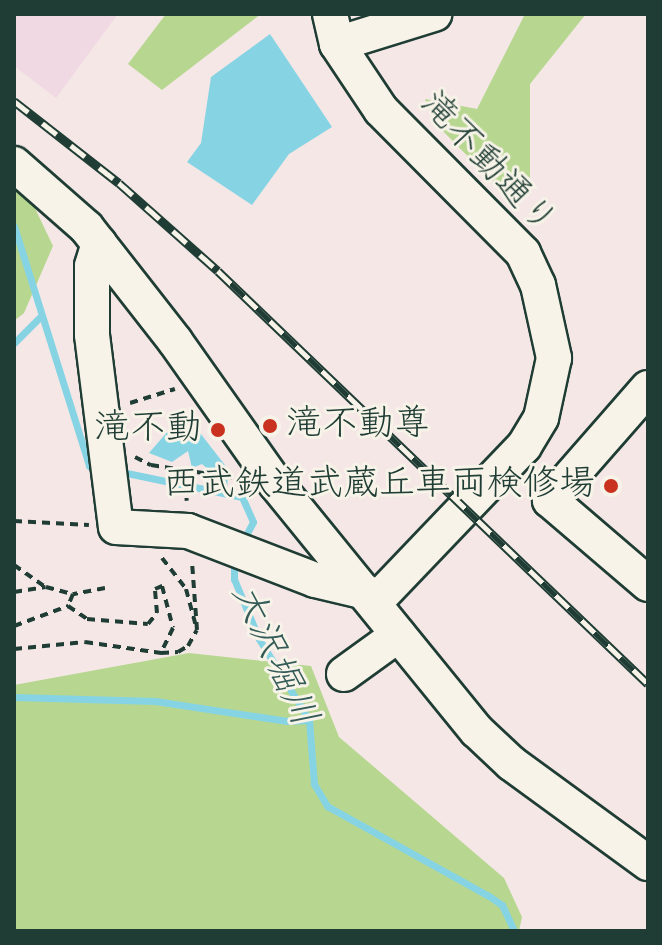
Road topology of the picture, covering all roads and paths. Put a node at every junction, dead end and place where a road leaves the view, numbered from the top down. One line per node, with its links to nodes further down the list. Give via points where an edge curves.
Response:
1 (434, 14): 2 (street)
2 (333, 29): 22 (street, 滝不動通り, via 381,110 523,253 538,285 554,358 541,418 524,446)
3 (14, 164): 4 (street)
4 (99, 243): 7 (street, via 92,266 92,335); 22 (street, via 276,484)
5 (648, 388): 17 (street, via 550,500)
6 (187, 389): 7 (path)
7 (101, 412): 8 (street)
8 (107, 465): 9 (path); 13 (street)
9 (183, 470): 10 (path); 11 (path)
10 (224, 475)
11 (183, 490)
12 (14, 521): 13 (path)
13 (116, 527): 14 (street)
14 (188, 531): 22 (street); 25 (path)
15 (162, 558): 25 (path, via 186,589)
16 (14, 565): 18 (path)
17 (648, 584)
18 (46, 587): 20 (path); 21 (path)
19 (105, 588): 21 (path)
20 (14, 592)
21 (73, 594): 23 (path)
22 (370, 598): 26 (street)
23 (68, 606): 24 (path); 28 (path, via 87,619 148,624 157,613 155,589 162,586 173,628)
24 (14, 626)
25 (197, 630): 28 (path, via 188,646)
26 (398, 635): 29 (street); 30 (street, via 477,731 511,763)
27 (14, 649): 28 (path, via 61,641)
28 (161, 653)
29 (344, 674)
30 (648, 863)

